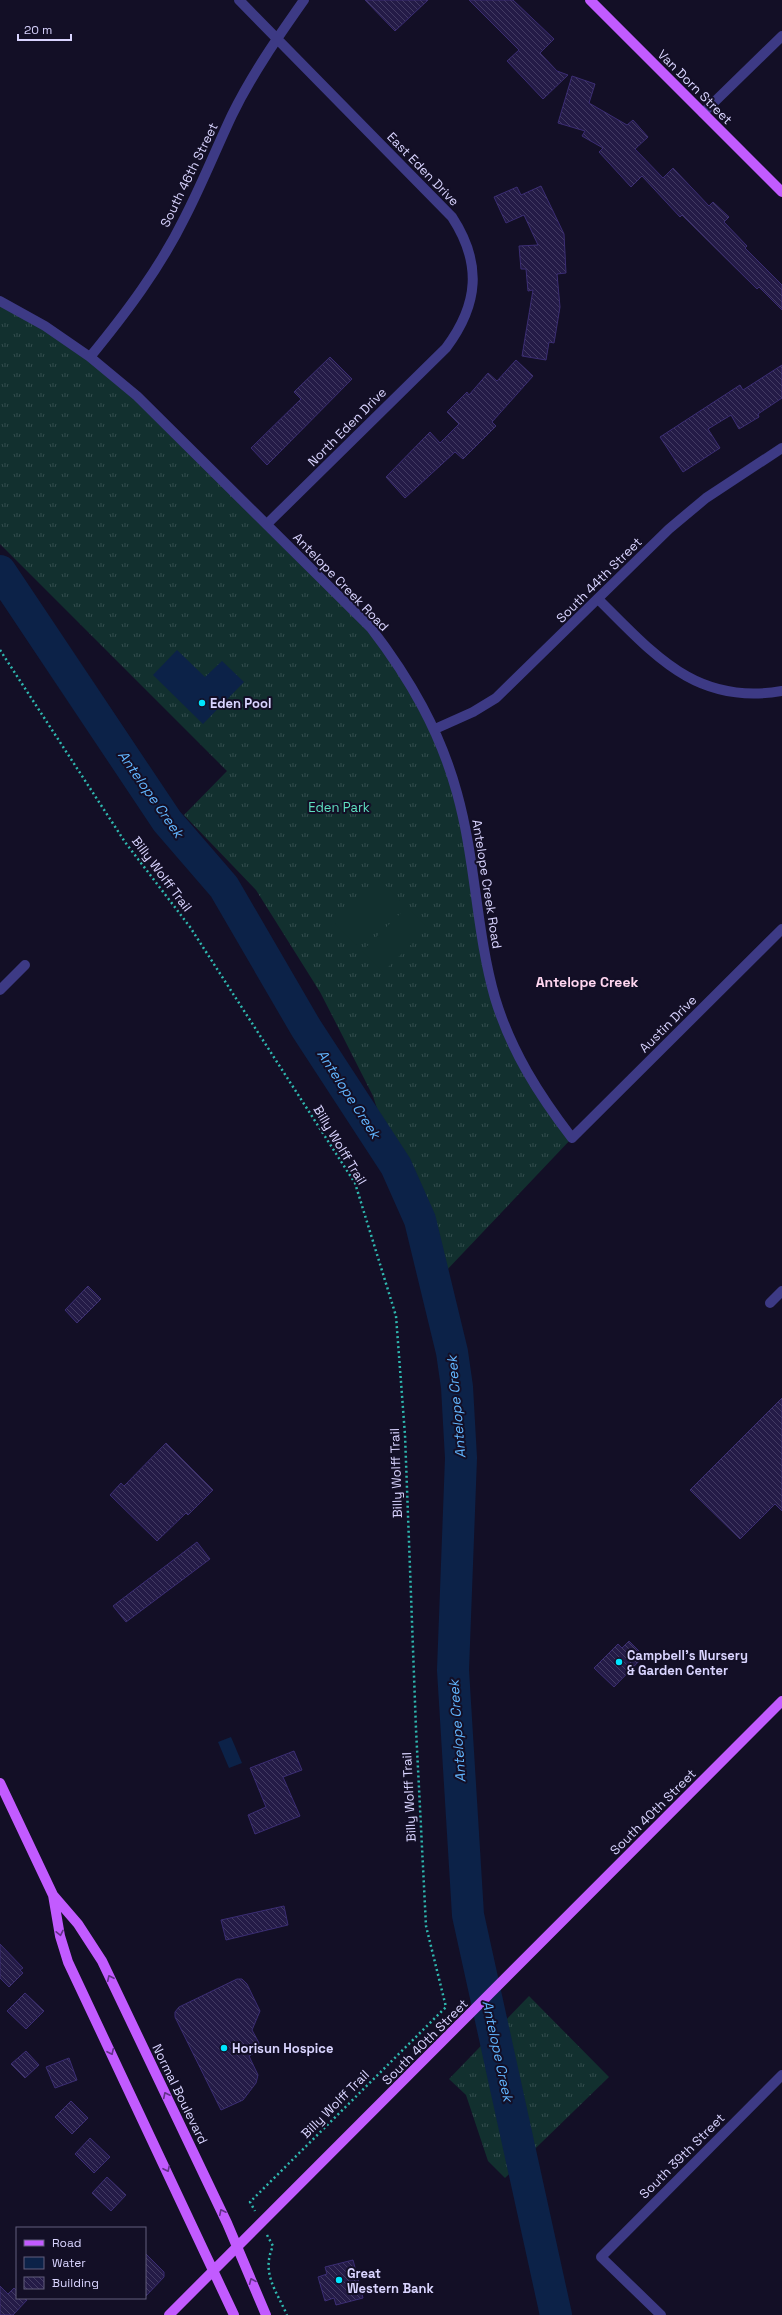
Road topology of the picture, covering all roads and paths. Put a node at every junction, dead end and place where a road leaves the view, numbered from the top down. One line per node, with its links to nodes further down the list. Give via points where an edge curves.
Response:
1 (239, 0): 5 (street, East Eden Drive)
2 (304, 0): 5 (street, South 46th Street)
3 (590, 0): 6 (main road, Van Dorn Street)
4 (782, 36): 6 (street)
5 (277, 38): 9 (street, East Eden Drive, via 452,217 461,231 470,252 473,290 468,311 459,331); 10 (street, South 46th Street, via 233,114 185,217 156,269)
6 (703, 113): 7 (main road, Van Dorn Street)
7 (782, 192)
8 (0, 301): 10 (street, Antelope Creek Road, via 45,326)
9 (446, 348): 12 (street, North Eden Drive)
10 (90, 357): 12 (street, Antelope Creek Road, via 137,396)
11 (782, 448): 13 (street, South 44th Street, via 701,503 669,530)
12 (267, 524): 16 (street, Antelope Creek Road, via 371,628 398,663)
13 (598, 599): 15 (street, via 657,658 681,674 700,683 742,693); 16 (street, South 44th Street, via 496,698 473,712)
14 (0, 650): 27 (path, Billy Wolff Trail, via 125,842 190,927 355,1183 396,1316 405,1435 426,1926 446,2007 250,2202)
15 (782, 691)
16 (434, 729): 20 (street, Antelope Creek Road, via 457,793 469,845 486,956 496,999 510,1040 527,1074 547,1106)
17 (782, 929): 20 (street, Austin Drive)
18 (25, 965): 19 (street)
19 (0, 990)
20 (572, 1138)
21 (782, 1290): 22 (street)
22 (770, 1303)
23 (782, 1701): 27 (main road, South 40th Street)
24 (0, 1783): 25 (main road, Normal Boulevard)
25 (53, 1894): 28 (main road, Normal Boulevard, one-way to 25, via 228,2223 102,1961 78,1924); 29 (main road, Normal Boulevard, one-way to 29, via 60,1936 68,1962)
26 (782, 2074): 34 (street, South 39th Street, via 601,2257)
27 (262, 2224): 28 (main road, South 40th Street); 33 (path, Billy Wolff Trail, via 273,2246 267,2269)
28 (237, 2248): 29 (main road, South 40th Street); 32 (main road, Normal Boulevard, one-way to 28)
29 (215, 2270): 30 (main road, South 40th Street); 31 (main road, Normal Boulevard)
30 (169, 2315)
31 (234, 2315)
32 (266, 2315)
33 (287, 2315)
34 (661, 2315)

